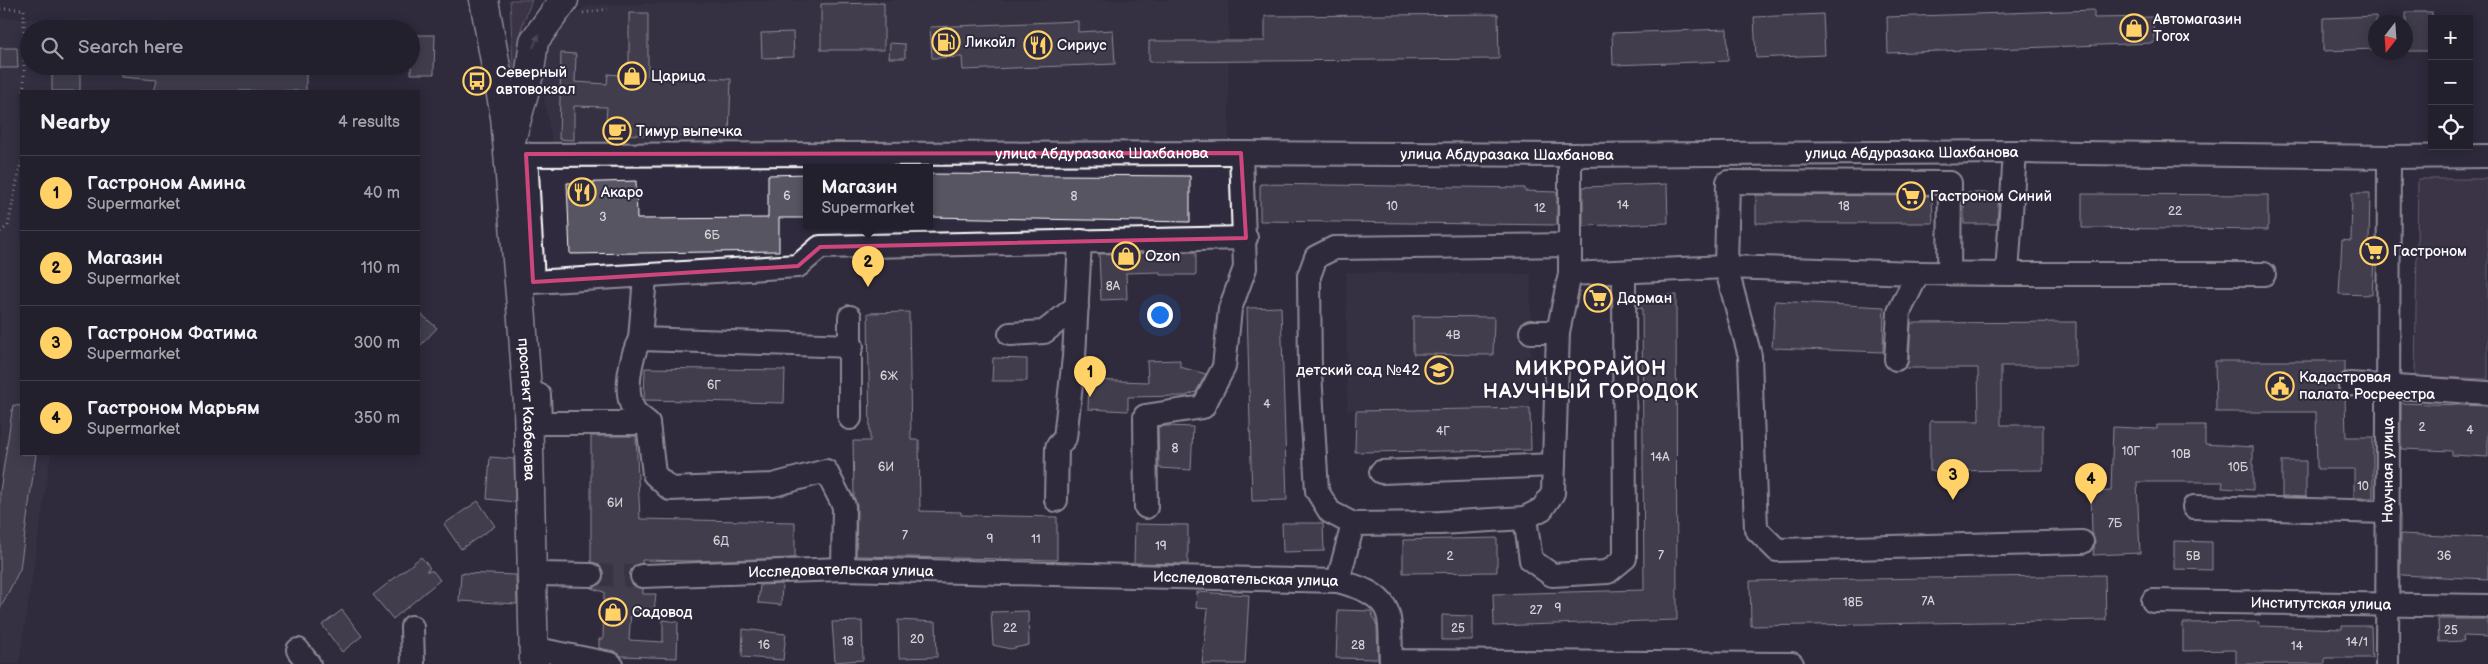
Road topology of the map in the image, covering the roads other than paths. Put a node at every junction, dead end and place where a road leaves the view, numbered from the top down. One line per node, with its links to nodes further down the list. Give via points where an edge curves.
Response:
1 (484, 0): 6 (highway, проспект Казбекова, via 505,117)
2 (564, 0): 6 (highway, one-way to 2, via 534,41)
3 (1728, 152): 4 (street, улица Абдуразака Шахбанова); 7 (street, улица Абдуразака Шахбанова); 10 (street)
4 (2015, 152): 9 (street, улица Абдуразака Шахбанова); 19 (street)
5 (1241, 153): 6 (street, улица Абдуразака Шахбанова); 7 (street, улица Абдуразака Шахбанова); 11 (street)
6 (516, 155): 22 (street); 55 (highway, проспект Казбекова)
7 (1570, 155): 13 (street)
8 (2488, 156): 9 (street, улица Абдуразака Шахбанова)
9 (2389, 158): 32 (street, Научная улица)
10 (1728, 182): 14 (street); 17 (street, via 1950,183)
11 (1246, 238): 12 (street); 40 (street, via 1245,268 1230,308 1224,367 1203,407 1145,416)
12 (1080, 241): 21 (street, via 820,247 798,266); 23 (street)
13 (1570, 245): 18 (street); 44 (street, via 1334,248 1316,257 1309,276 1310,372 1317,491 1330,512)
14 (1726, 267): 15 (street); 16 (street); 45 (street, via 1750,356 1756,530 1777,550)
15 (1624, 273): 18 (street); 43 (street, via 1625,558 1608,572 1552,575 1531,560)
16 (1918, 273): 17 (street); 30 (street, via 1898,312)
17 (1949, 273): 19 (street)
18 (1570, 274): 26 (street)
19 (2007, 274): 20 (street)
20 (2264, 274)
21 (645, 277): 22 (street); 28 (street)
22 (533, 282): 35 (street)
23 (1077, 306): 27 (street, via 1044,332); 39 (street, via 1065,438 1057,447)
24 (850, 317): 29 (street)
25 (1531, 332): 26 (street)
26 (1558, 332): 37 (street)
27 (1010, 334)
28 (640, 339): 29 (street); 36 (street, via 631,357 629,395 634,410)
29 (852, 346): 34 (street)
30 (1896, 359)
31 (2350, 384): 32 (street)
32 (2389, 387): 33 (street); 42 (street, Научная улица)
33 (2488, 393)
34 (850, 418)
35 (540, 423): 36 (street); 47 (street)
36 (648, 423): 46 (street, via 654,474 670,489 773,484 826,471 844,506)
37 (1554, 465): 38 (street); 43 (street, via 1552,493 1542,509)
38 (1381, 472)
39 (1056, 500)
40 (1146, 507)
41 (2194, 507): 42 (street)
42 (2388, 512): 52 (street, Научная улица)
43 (1525, 518): 44 (street)
44 (1353, 524): 50 (street)
45 (2082, 542)
46 (843, 569): 49 (street, Исследовательская улица); 50 (street, Исследовательская улица)
47 (540, 574): 48 (street); 55 (street)
48 (591, 575)
49 (642, 576)
50 (1338, 581): 56 (street, Исследовательская улица, via 1362,587 1379,600 1388,613)
51 (2153, 601): 52 (street, Институтская улица)
52 (2387, 605): 53 (street, Институтская улица); 60 (street, Научная улица)
53 (2488, 606)
54 (412, 627): 57 (street)
55 (539, 659): 58 (street)
56 (1391, 662): 59 (street, Исследовательская улица)
57 (413, 664)
58 (610, 664)
59 (1792, 664)
60 (2387, 664)

